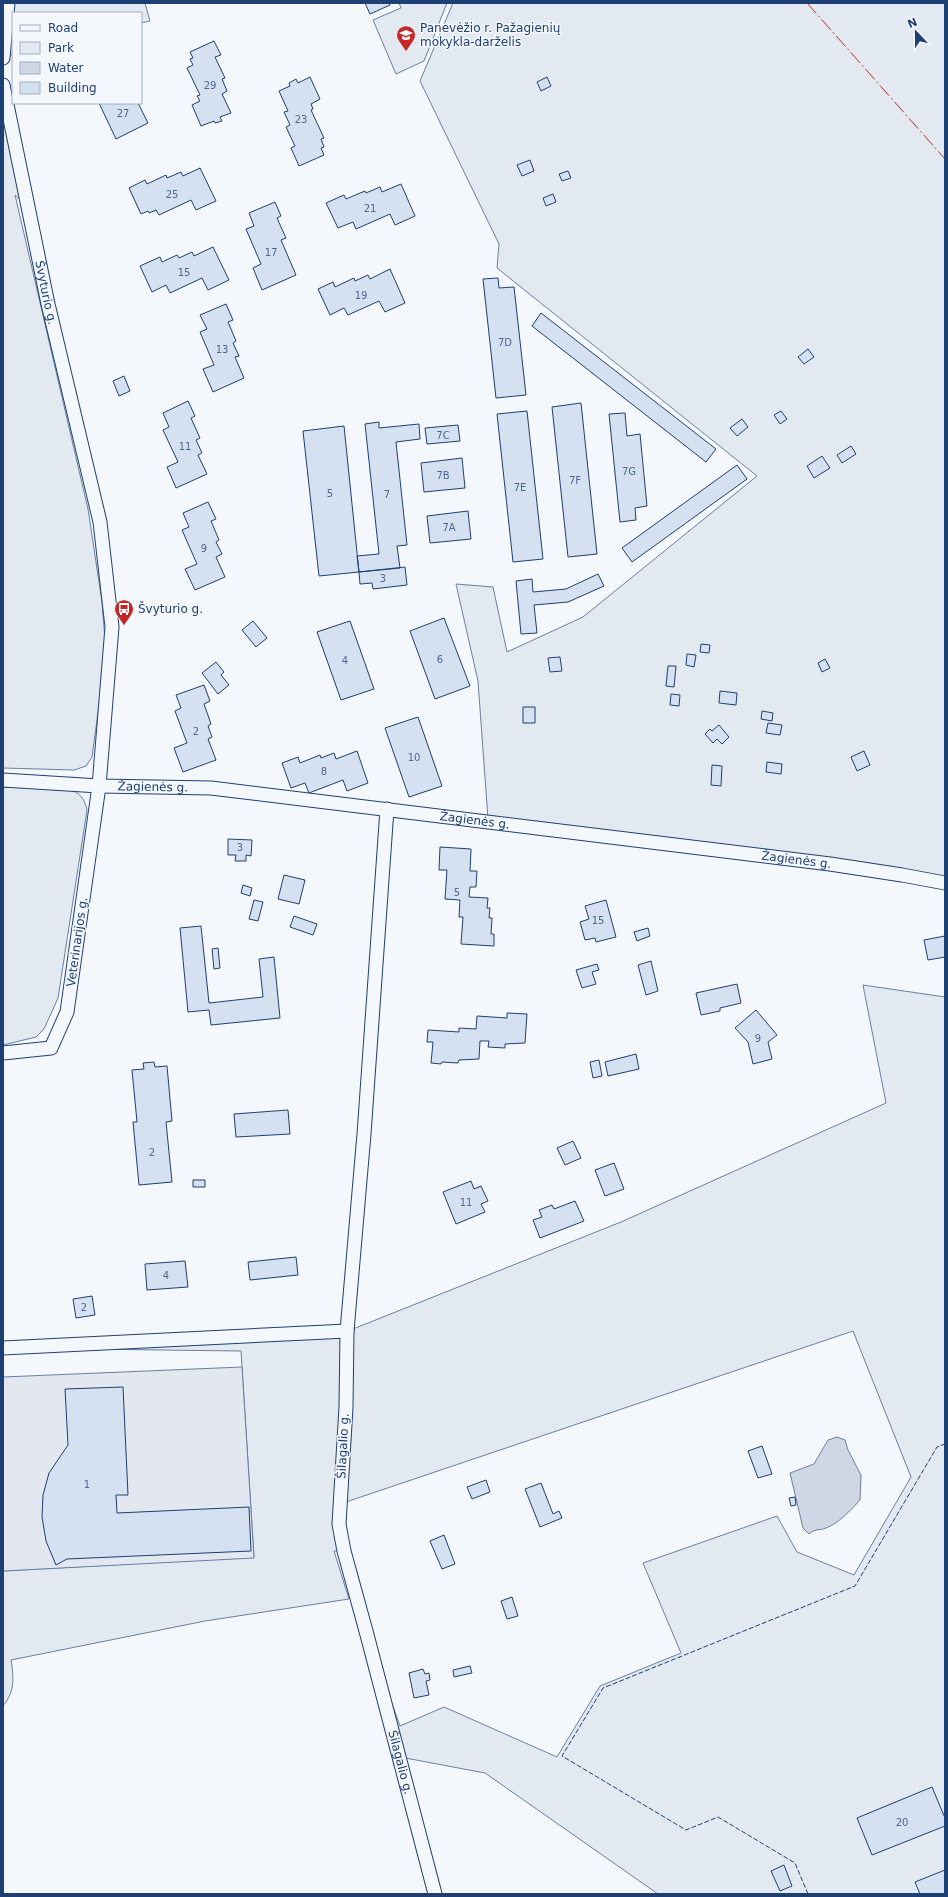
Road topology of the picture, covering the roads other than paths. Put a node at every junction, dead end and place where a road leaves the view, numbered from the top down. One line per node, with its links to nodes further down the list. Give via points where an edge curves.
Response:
1 (8, 3): 2 (street)
2 (3, 58)
3 (3, 85): 5 (street, Švyturio g., via 48,304 100,522 112,627)
4 (3, 780): 5 (street, Žagienės g.)
5 (99, 786): 6 (street, Žagienės g., via 211,788); 8 (street, Veterinarijos g., via 67,1012 50,1048)
6 (387, 809): 7 (street, Žagienės g., via 830,864); 9 (street, Šilagalio g.)
7 (945, 883)
8 (3, 1053)
9 (348, 1331): 10 (street); 11 (street, Šilagalio g., via 339,1524)
10 (3, 1348)
11 (435, 1894)

